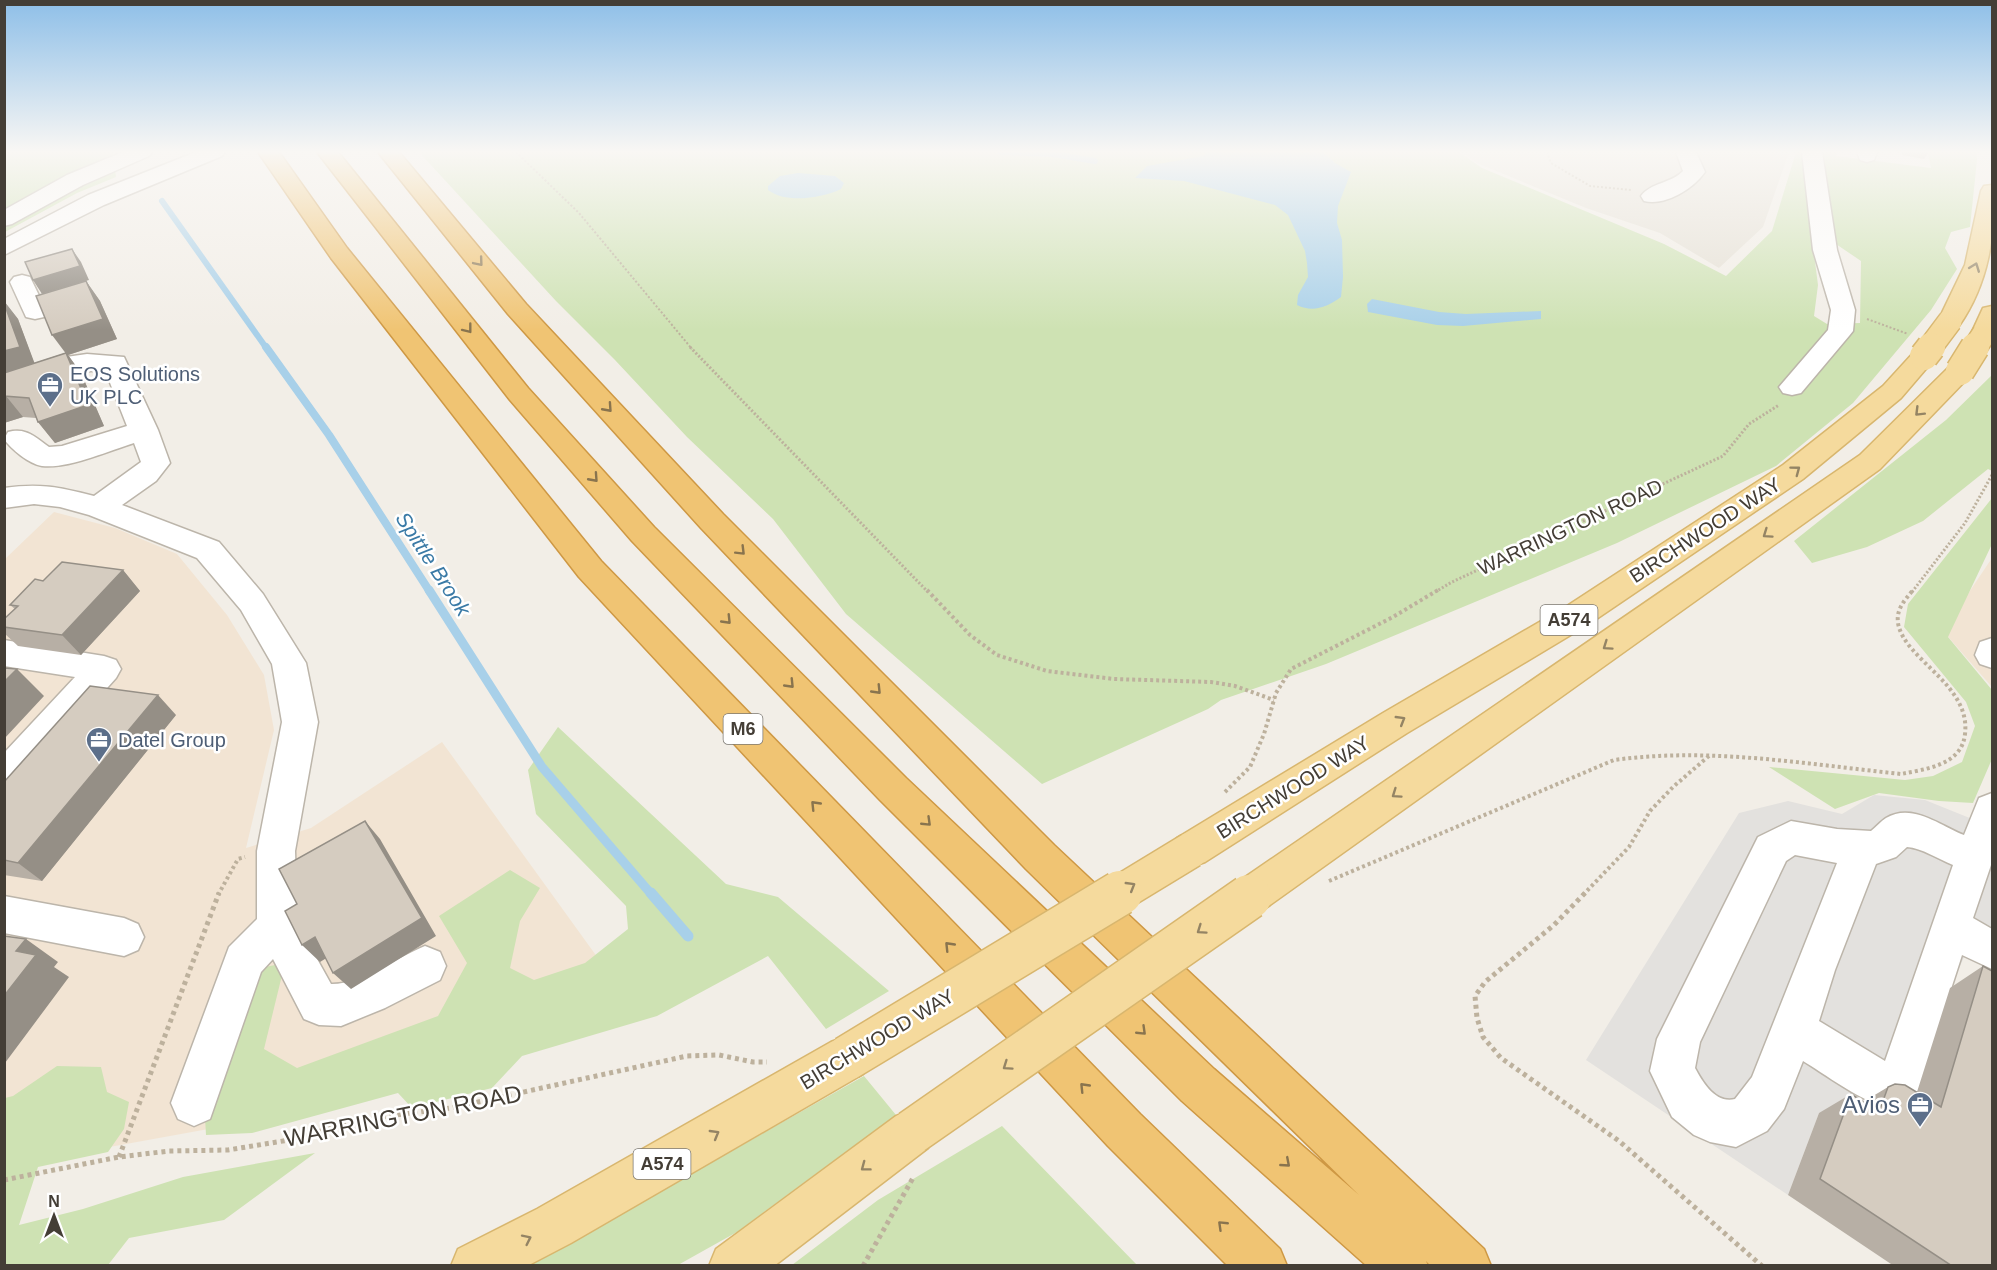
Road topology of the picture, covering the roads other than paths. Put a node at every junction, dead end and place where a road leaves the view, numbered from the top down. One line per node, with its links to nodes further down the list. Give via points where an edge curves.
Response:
1 (18, 211): 8 (street)
2 (74, 211): 9 (street)
3 (310, 211): 34 (highway, M6, one-way to 3, via 1124,1130 590,569)
4 (376, 211): 35 (highway, one-way to 35, via 519,394 642,534 893,789 1198,1086)
5 (437, 211): 36 (highway, one-way to 36, via 517,309 712,521 1040,857)
6 (1820, 211): 14 (street, via 1825,250 1843,310 1840,331)
7 (1988, 211): 32 (main road, BIRCHWOOD WAY / A574, one-way to 7, bridge, via 554,1226 848,1058 1578,615 1793,472 1892,392 1924,356 1950,321 1977,266)
8 (4, 219)
9 (4, 248)
10 (28, 297): 11 (street)
11 (4, 303)
12 (1988, 324): 33 (main road, BIRCHWOOD WAY / A574, one-way to 33, bridge, via 1960,371 1870,462 1250,897 915,1150)
13 (4, 382): 15 (street, via 78,361 115,363)
14 (1792, 387)
15 (144, 430): 16 (street, via 64,455 43,457); 18 (street, via 156,463)
16 (18, 438)
17 (4, 498): 18 (street, via 44,494)
18 (98, 507): 25 (street, via 208,550 252,602 289,663 300,722 276,851)
19 (4, 653): 20 (street, via 104,669)
20 (4, 778)
21 (1992, 809): 23 (street)
22 (1863, 848): 23 (street, via 1880,846 1900,829 1925,833); 30 (street); 30 (street, via 1791,838 1772,849 1679,1040 1672,1071 1689,1101 1710,1119 1736,1124 1751,1115 1768,1093)
23 (1976, 856): 26 (street)
24 (4, 914): 27 (street)
25 (277, 926): 29 (street, via 319,1004 341,1005); 31 (street, via 244,961)
26 (1950, 927): 28 (street); 30 (street, via 1900,1078 1895,1082 1881,1083)
27 (124, 937)
28 (1992, 950)
29 (425, 966)
30 (1794, 1030)
31 (194, 1103)
32 (475, 1266)
33 (733, 1266)
34 (1263, 1266)
35 (1404, 1266)
36 (1467, 1266)

